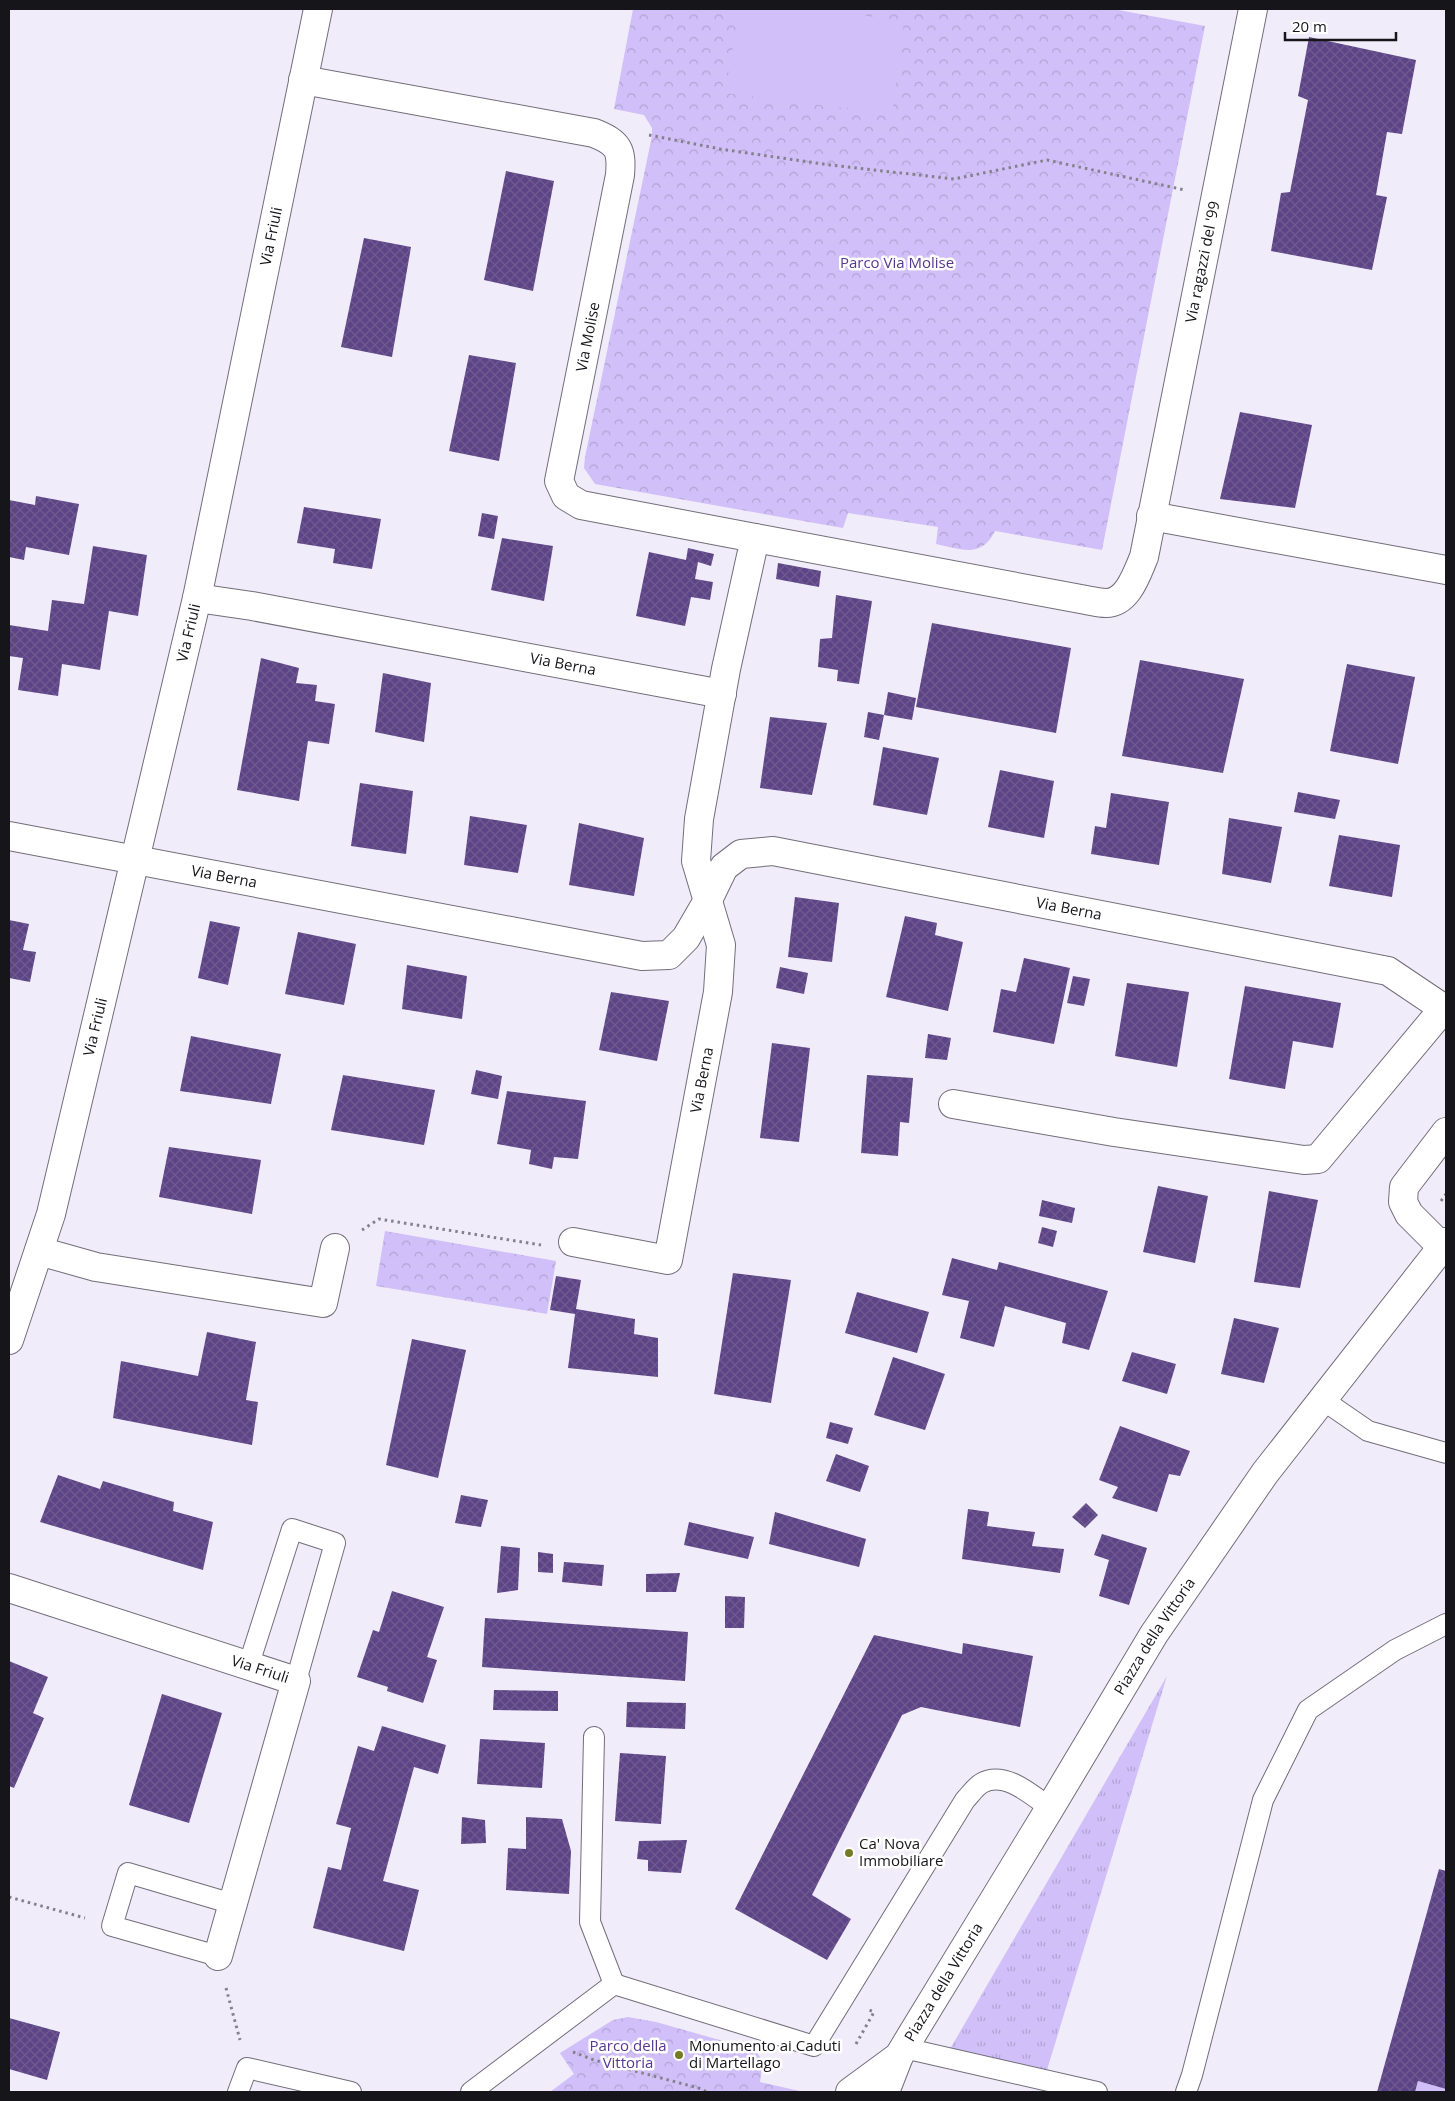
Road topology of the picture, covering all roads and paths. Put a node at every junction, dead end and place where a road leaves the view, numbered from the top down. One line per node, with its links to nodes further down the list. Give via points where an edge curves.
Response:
1 (318, 9): 3 (street, Via Friuli)
2 (1253, 9): 6 (street, Via ragazzi del '99)
3 (303, 80): 4 (street, via 594,133); 9 (street, Via Friuli)
4 (616, 144): 5 (path, via 642,134 747,153 954,179 1047,160); 7 (street, Via Molise, via 622,157 620,175 559,481 566,496 581,505)
5 (1174, 188)
6 (1151, 516): 8 (street); 10 (street, Via ragazzi del '99, via 1144,557 1133,583 1123,595 1108,603)
7 (755, 538): 10 (street, Via Molise); 11 (street)
8 (1446, 570)
9 (197, 598): 11 (street, Via Berna); 13 (street, Via Friuli)
10 (1086, 600)
11 (722, 694): 14 (street, Via Berna, via 699,819 696,861)
12 (9, 836): 13 (street, Via Berna)
13 (135, 859): 14 (street, Via Berna, via 642,956 669,955 686,938); 22 (street, Via Friuli, via 51,1214)
14 (708, 902): 15 (street, Via Berna, via 724,867 741,854 773,851 1388,971); 19 (street, Via Berna, via 722,944 718,992 668,1260)
15 (1445, 1009): 16 (street, via 1318,1159 1304,1160 1114,1132)
16 (952, 1104)
17 (1446, 1132): 20 (street, via 1404,1187 1403,1202 1409,1214)
18 (379, 1219): 19 (path, via 556,1248)
19 (573, 1242)
20 (1444, 1245): 24 (street, Piazza della Vittoria)
21 (335, 1248): 22 (street, via 323,1303 96,1267)
22 (39, 1251): 23 (street, Via Friuli)
23 (9, 1340)
24 (1322, 1400): 25 (lane, via 1368,1431); 31 (street, Piazza della Vittoria, via 1265,1472 1154,1634)
25 (1446, 1453)
26 (9, 1588): 28 (street, Via Friuli)
27 (1446, 1624): 47 (lane, via 1395,1650 1308,1710 1263,1800)
28 (248, 1667): 29 (street, Via Friuli); 29 (lane, via 292,1529 335,1543)
29 (296, 1681): 33 (street, Via Friuli)
30 (594, 1737): 36 (lane, via 590,1922)
31 (1050, 1808): 36 (lane, via 1016,1785 999,1780 982,1782 965,1800 814,2046); 38 (street, Piazza della Vittoria)
32 (9, 1897): 34 (path)
33 (233, 1904): 34 (lane, via 128,1873); 35 (street, Via Friuli)
34 (112, 1926): 35 (lane)
35 (218, 1956): 39 (path)
36 (614, 1984): 37 (lane)
37 (551, 2031): 42 (lane); 43 (path, via 566,2049)
38 (902, 2052): 44 (street, Piazza della Vittoria); 45 (street, Piazza della Vittoria); 46 (lane)
39 (247, 2068): 40 (lane); 41 (lane)
40 (238, 2092)
41 (351, 2092)
42 (471, 2092)
43 (706, 2092)
44 (850, 2092)
45 (885, 2092)
46 (1097, 2092)
47 (1186, 2092)

